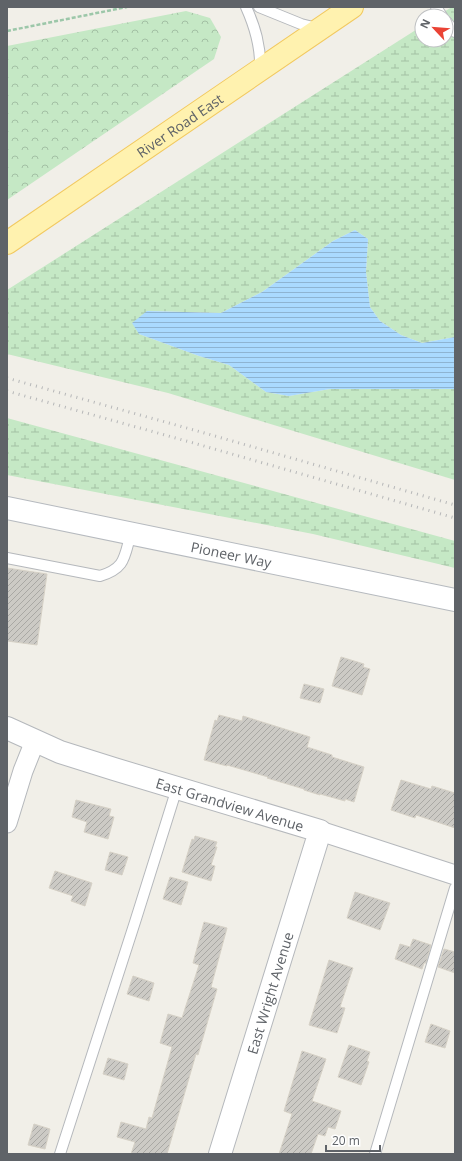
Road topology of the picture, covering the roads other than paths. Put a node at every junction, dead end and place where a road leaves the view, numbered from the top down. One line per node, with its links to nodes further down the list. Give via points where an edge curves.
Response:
1 (246, 7): 5 (lane, via 260,52)
2 (259, 7): 4 (lane)
3 (352, 7): 4 (main road, River Road East)
4 (319, 29): 5 (main road, River Road East)
5 (260, 69): 6 (main road, River Road East)
6 (7, 243)
7 (7, 508): 8 (street, Pioneer Way)
8 (130, 533): 9 (lane, via 121,564 112,572 100,576); 10 (street, Pioneer Way)
9 (7, 558)
10 (455, 600)
11 (7, 728): 12 (street, East Grandview Avenue)
12 (35, 741): 13 (street, East Grandview Avenue, via 94,763); 14 (street)
13 (177, 788): 15 (street, East Grandview Avenue); 18 (lane)
14 (7, 823)
15 (320, 831): 16 (street, East Grandview Avenue); 19 (street, East Wright Avenue)
16 (455, 875)
17 (455, 888): 20 (lane)
18 (60, 1154)
19 (220, 1154)
20 (375, 1154)

